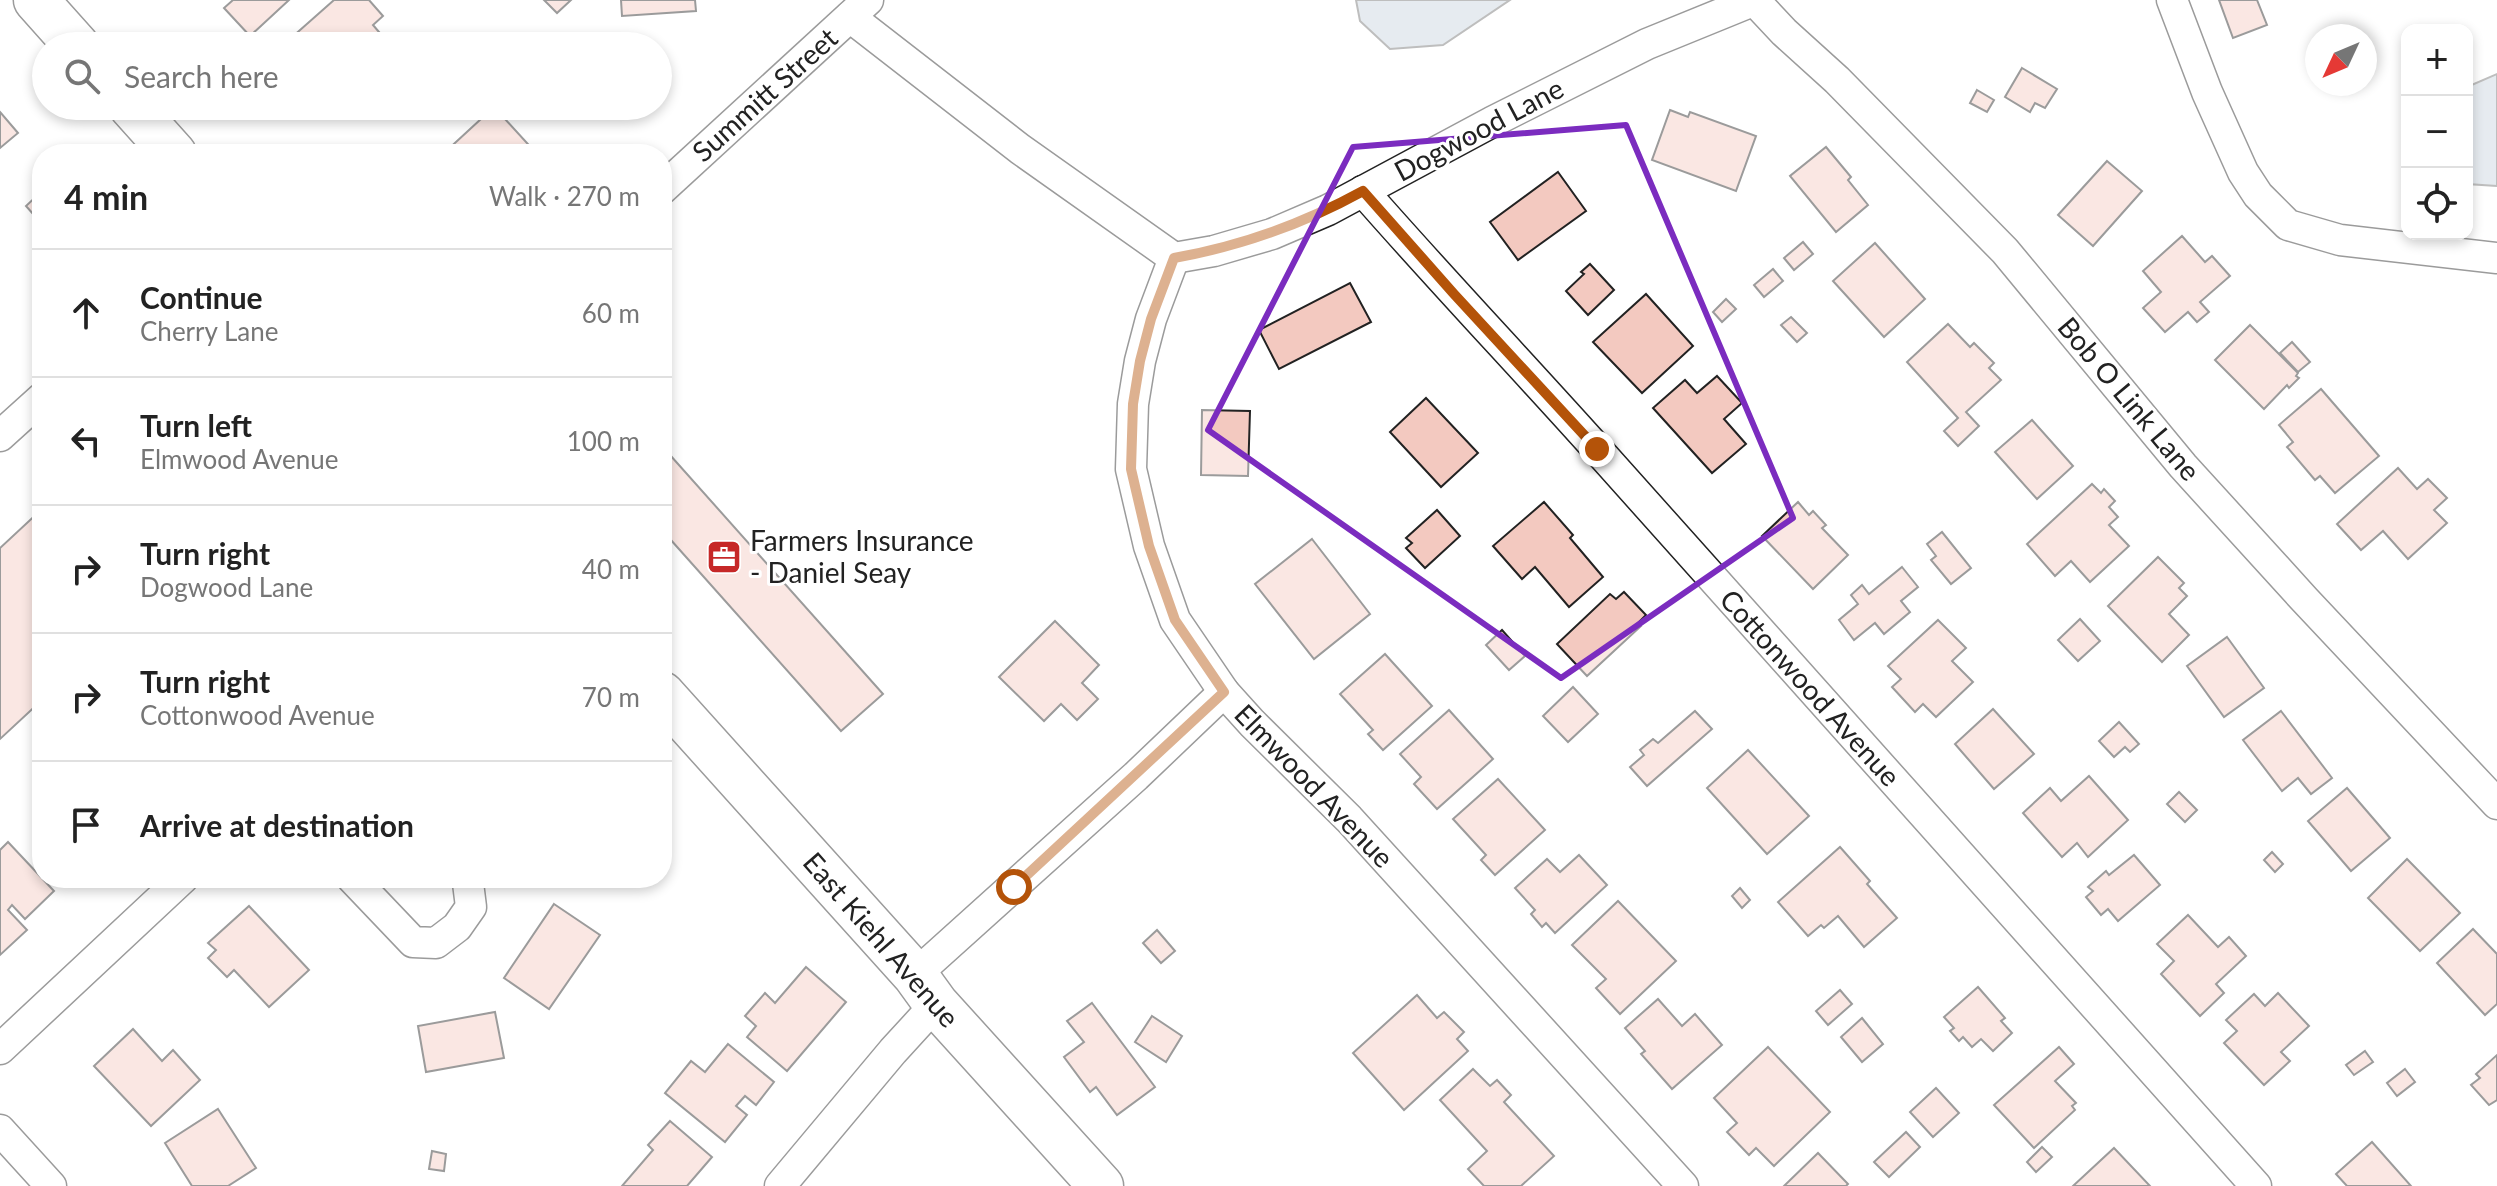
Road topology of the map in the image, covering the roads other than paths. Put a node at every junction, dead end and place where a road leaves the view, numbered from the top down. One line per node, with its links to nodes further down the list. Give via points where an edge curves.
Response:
1 (36, 0): 5 (main road)
2 (1754, 0): 9 (street, Dogwood Lane, via 1647,44); 16 (street, Bob O Link Lane, via 2005,251 2183,466)
3 (2172, 0): 11 (street, via 2243,172 2288,225 2340,240)
4 (859, 9): 8 (street, Summitt Street); 10 (street, via 1020,149)
5 (65, 32)
6 (144, 120): 7 (main road)
7 (165, 144)
8 (672, 180)
9 (1363, 191): 10 (street, Dogwood Lane, via 1272,234); 27 (street, Cottonwood Avenue)
10 (1174, 258): 14 (street, Elmwood Avenue, via 1140,361 1131,469 1149,546 1175,620)
11 (2497, 258)
12 (32, 407): 13 (street)
13 (0, 436)
14 (1224, 692): 20 (street, via 1091,816); 26 (street, Elmwood Avenue, via 1349,819)
15 (672, 705): 20 (main road, East Kiehl Avenue)
16 (2497, 804)
17 (172, 888): 21 (street)
18 (362, 888): 19 (street, via 413,942 436,943 471,907)
19 (468, 888)
20 (925, 989): 24 (street, via 893,1051); 25 (main road, East Kiehl Avenue)
21 (0, 1049)
22 (0, 1130): 23 (street)
23 (51, 1186)
24 (780, 1186)
25 (1101, 1186)
26 (1683, 1186)
27 (2256, 1186)

